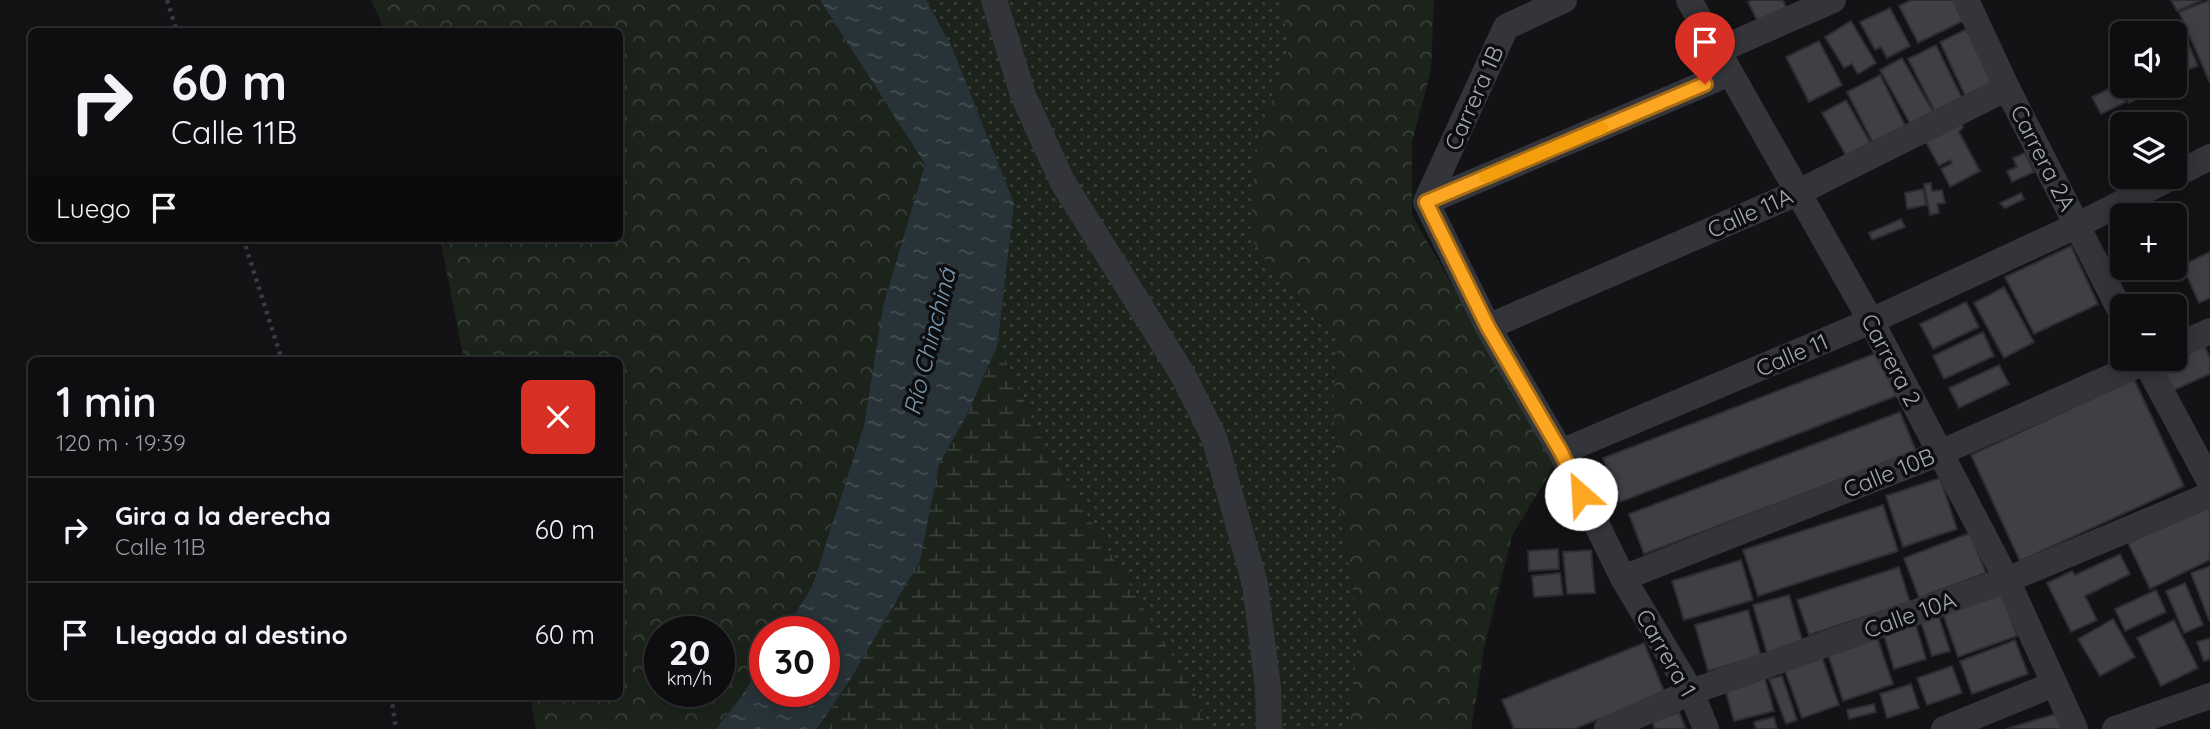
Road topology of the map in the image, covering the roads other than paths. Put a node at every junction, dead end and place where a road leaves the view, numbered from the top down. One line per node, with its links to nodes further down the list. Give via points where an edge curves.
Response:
1 (994, 0): 30 (street, via 1023,95 1062,181 1183,375 1214,437 1255,584)
2 (1563, 0): 12 (street, Carrera 1B, via 1506,27)
3 (1689, 0): 6 (street, Carrera 2)
4 (1833, 0): 6 (street)
5 (1966, 0): 7 (street, Carrera 2A)
6 (1725, 62): 11 (street, Carrera 2); 12 (street)
7 (2007, 88): 11 (street, Calle 11A); 13 (street, Carrera 2A)
8 (2210, 157): 9 (street, Calle 11)
9 (2187, 169)
10 (2148, 189): 13 (street, Calle 11)
11 (1799, 192): 15 (street, Carrera 2); 16 (street, Calle 11A)
12 (1426, 202): 16 (street)
13 (2078, 225): 14 (street, Carrera 2A); 15 (street, Calle 11)
14 (2112, 294)
15 (1871, 321): 21 (street, Calle 11); 22 (street, Carrera 2)
16 (1488, 327): 21 (street)
17 (2210, 331): 18 (street)
18 (2187, 342)
19 (2123, 371): 22 (street, Calle 10B)
20 (2153, 371): 23 (street)
21 (1561, 452): 25 (street)
22 (1940, 453): 25 (street, Calle 10B); 26 (street, Carrera 2)
23 (2210, 481)
24 (2210, 495): 26 (street, Calle 10A)
25 (1623, 578): 28 (street, Carrera 1)
26 (2007, 580): 27 (street, Carrera 2); 28 (street, Calle 10A)
27 (2054, 684): 33 (street); 34 (street, Carrera 2)
28 (1691, 692): 31 (street, Calle 10A); 32 (street, Carrera 1)
29 (2210, 696): 35 (street)
30 (1269, 729)
31 (1607, 729)
32 (1706, 729)
33 (1944, 729)
34 (2075, 729)
35 (2115, 729)

